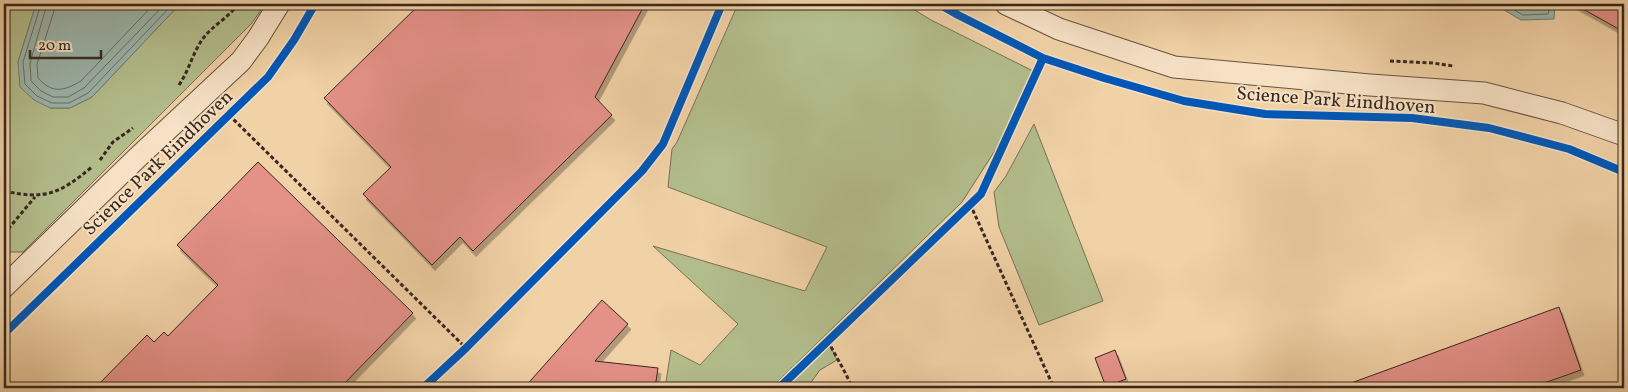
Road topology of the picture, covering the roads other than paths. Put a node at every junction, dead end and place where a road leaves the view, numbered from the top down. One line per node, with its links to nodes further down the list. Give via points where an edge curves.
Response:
1 (278, 4): 4 (street, Science Park Eindhoven, via 241,61)
2 (1006, 4): 3 (street, Science Park Eindhoven, via 1059,29 1174,67 1370,86 1484,93 1562,113)
3 (1624, 135)
4 (4, 287)

